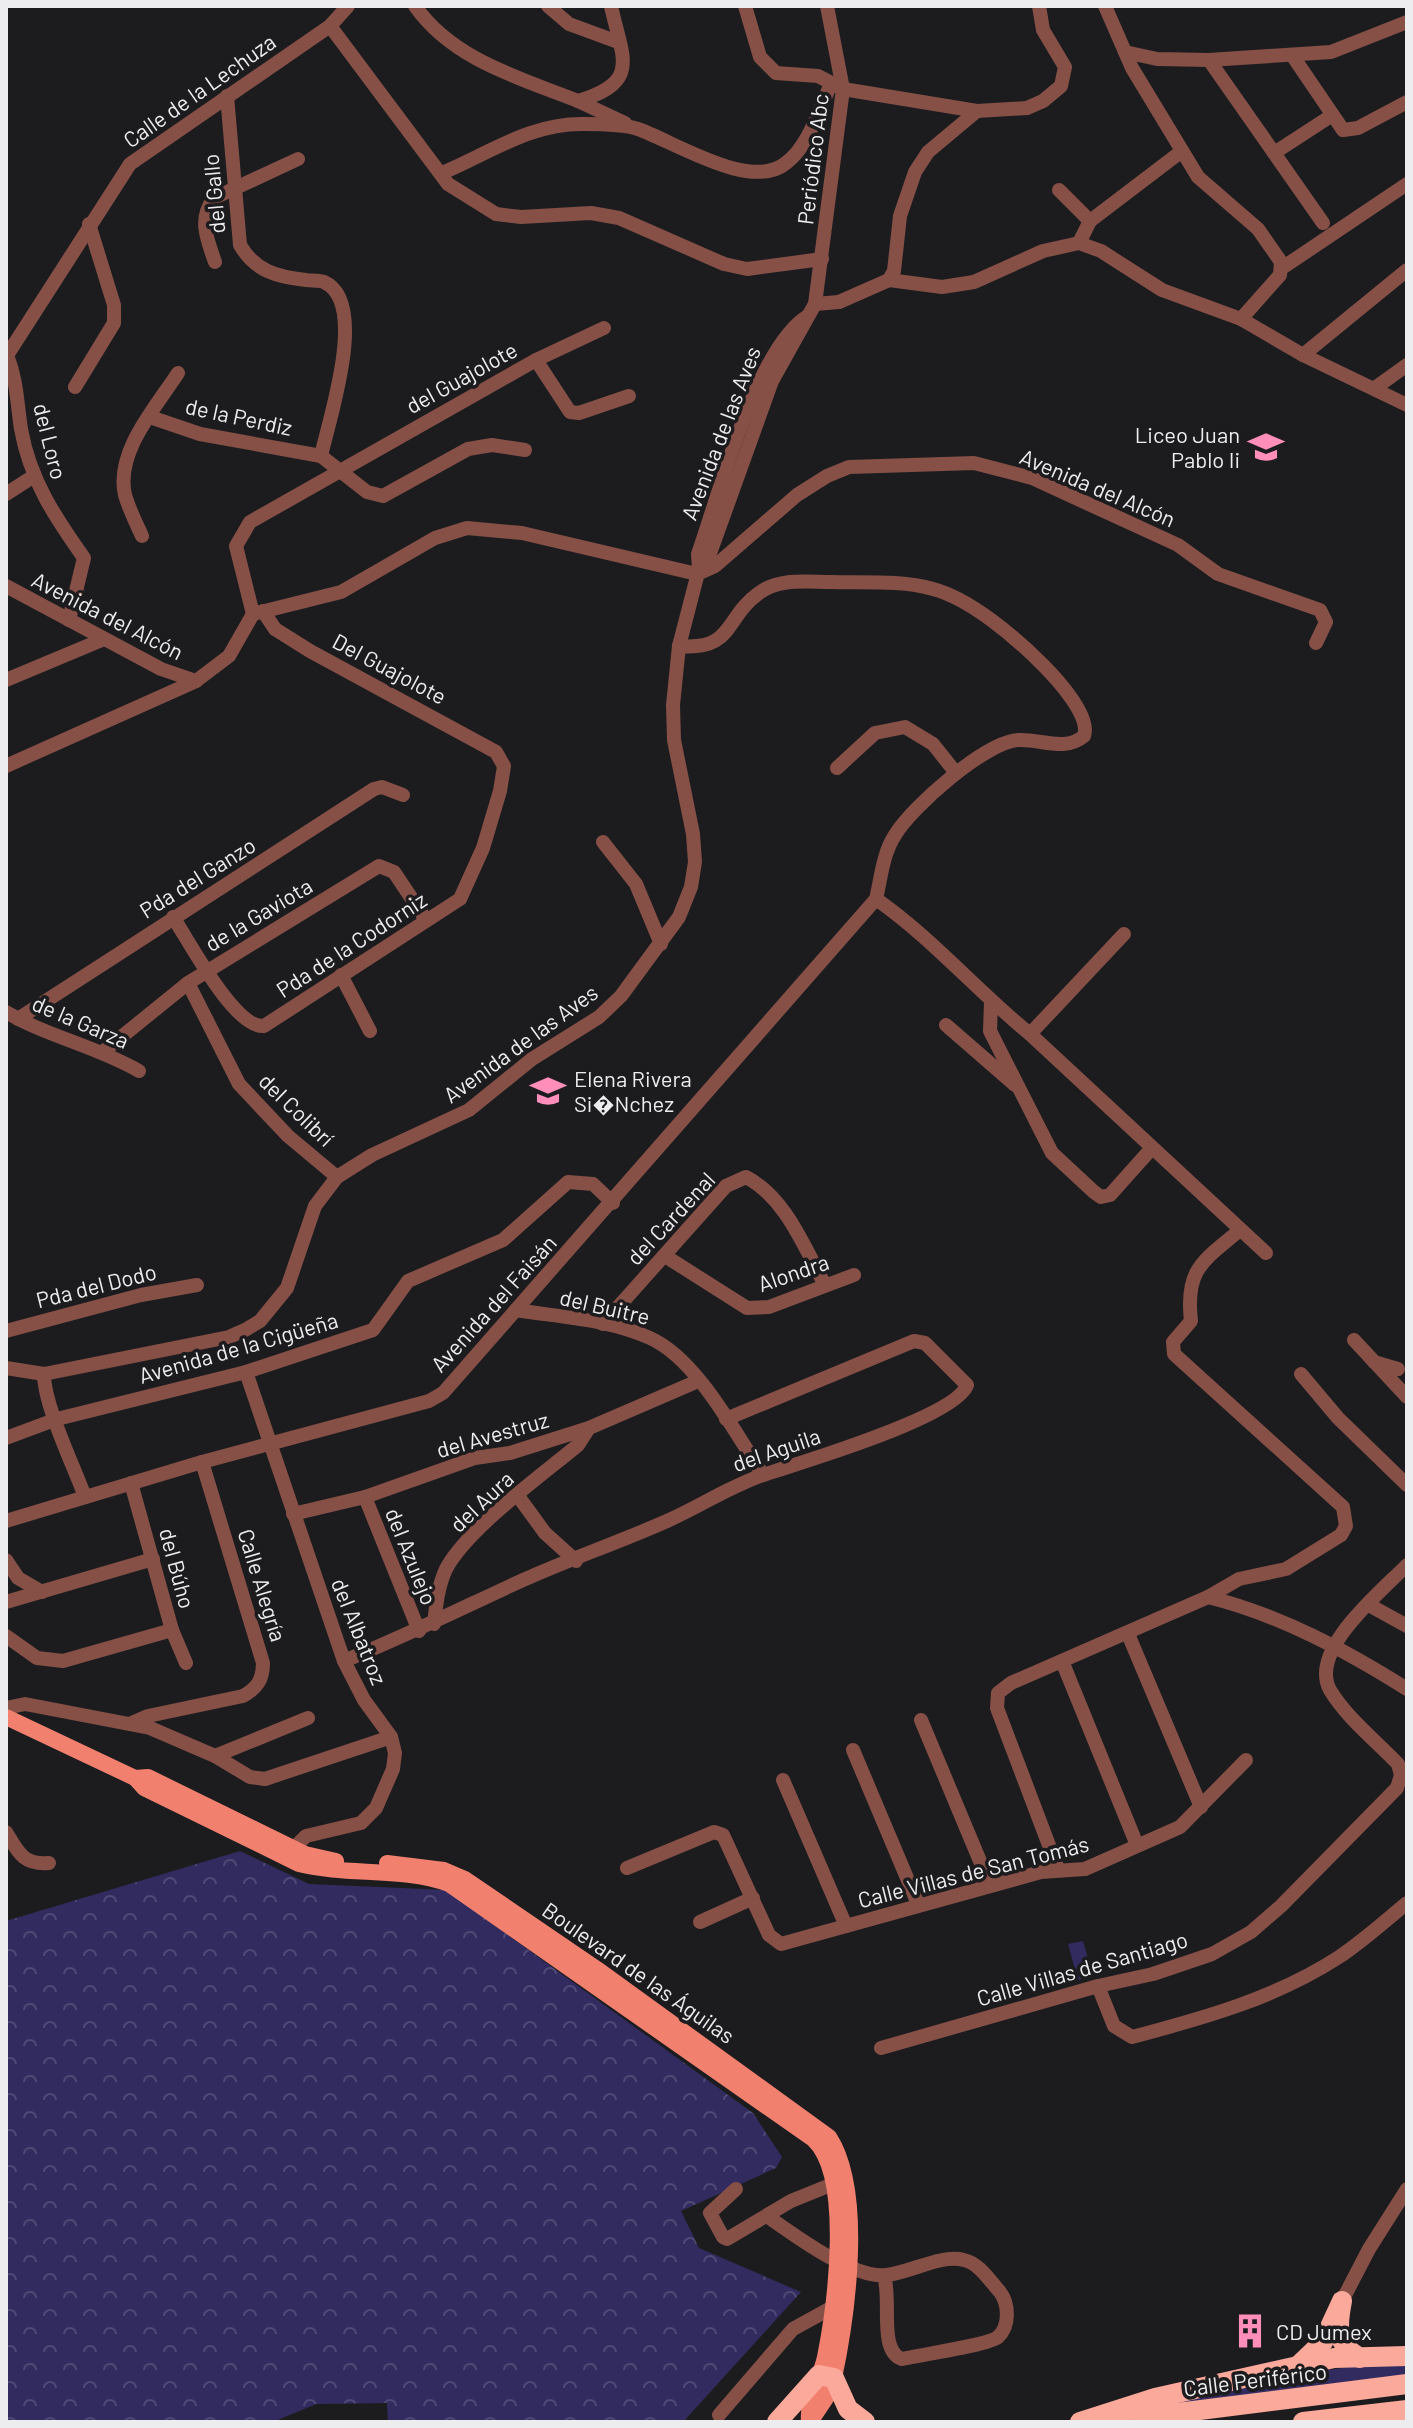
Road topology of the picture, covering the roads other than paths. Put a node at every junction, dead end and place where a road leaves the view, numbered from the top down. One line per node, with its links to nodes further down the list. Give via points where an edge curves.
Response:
1 (348, 6): 10 (street, Calle de la Lechuza)
2 (415, 6): 17 (street, via 445,40 474,57)
3 (548, 6): 11 (street, via 569,24)
4 (611, 6): 11 (street)
5 (745, 6): 15 (street, via 767,67 785,75 818,76)
6 (827, 6): 15 (street, Periódico Abc)
7 (1039, 6): 19 (street, via 1043,30 1065,67 1061,86 1027,108)
8 (1105, 6): 12 (street)
9 (1407, 22): 13 (street, via 1347,49)
10 (330, 26): 16 (street, Calle de la Lechuza); 25 (street)
11 (618, 42): 17 (street, via 621,77 606,92)
12 (1125, 52): 14 (street); 22 (street)
13 (1292, 55): 14 (street); 20 (street)
14 (1209, 60): 23 (street)
15 (837, 86): 19 (street); 21 (street, via 801,147 775,171 721,165); 33 (street, Periódico Abc)
16 (227, 96): 27 (street, del Gallo); 31 (street, Calle de la Lechuza, via 130,164)
17 (578, 101): 21 (street)
18 (1407, 102): 20 (street, via 1358,128 1343,130)
19 (977, 111): 37 (street, via 928,152 915,172 900,216)
20 (1331, 116): 23 (street)
21 (635, 128): 25 (street, via 555,124)
22 (1182, 151): 29 (street); 35 (street, via 1198,177 1258,229)
23 (1274, 153): 30 (street)
24 (298, 159): 27 (street)
25 (442, 173): 33 (street, via 453,188 506,217 591,213 619,218 747,269)
26 (1407, 184): 35 (street)
27 (234, 186): 34 (street, via 205,209 203,220); 53 (street, del Gallo, via 240,245 250,262 279,277 325,282 343,300 347,332)
28 (1059, 190): 29 (street)
29 (1090, 221): 32 (street)
30 (1323, 223)
31 (89, 224): 42 (street, Calle de la Lechuza); 46 (street, via 114,305 114,323)
32 (1079, 243): 37 (street, via 1043,251 974,282 942,287); 39 (street, via 1162,290)
33 (822, 259): 38 (street, Periódico Abc)
34 (215, 262)
35 (1282, 268): 39 (street)
36 (1407, 270): 41 (street)
37 (889, 280): 38 (street)
38 (812, 310): 58 (street, Avenida de las Aves, via 774,348 760,378 698,554)
39 (1241, 319): 41 (street)
40 (604, 328): 43 (street, del Guajolote)
41 (1303, 355): 47 (street)
42 (7, 356): 51 (street, del Loro, via 16,378)
43 (536, 360): 48 (street, via 570,412); 54 (street, del Guajolote)
44 (1407, 365): 47 (street)
45 (178, 373): 50 (street)
46 (75, 387)
47 (1375, 388): 49 (street)
48 (629, 396)
49 (1407, 405)
50 (150, 417): 53 (street, de la Perdiz, via 200,434); 57 (street, via 123,472 125,496)
51 (14, 429): 55 (street, del Loro)
52 (525, 450): 54 (street, via 492,445 468,449 383,496 367,492)
53 (321, 456): 54 (street)
54 (342, 469): 60 (street, via 250,522 240,534 236,546)
55 (34, 476): 56 (street); 61 (street, del Loro, via 45,503 84,558)
56 (6, 494)
57 (142, 536)
58 (698, 572): 60 (street, via 482,528 453,531 341,592); 63 (street, Avenida del Alcón, via 715,566 797,495 849,467 974,463 1032,478 1178,545 1218,574 1320,610 1326,622); 64 (street, Avenida de las Aves)
59 (10, 593): 61 (street, Avenida del Alcón)
60 (258, 612): 66 (street, Avenida del Alcón, via 229,656); 67 (street, Del Guajolote, via 310,651)
61 (69, 620): 62 (street, Avenida del Alcón)
62 (104, 639): 65 (street); 66 (street, Avenida del Alcón)
63 (1316, 643)
64 (679, 646): 70 (street, via 715,644 757,593 786,582 935,589 991,620 1026,648 1047,668 1086,729 1069,744 1018,740 995,745); 77 (street, Avenida de las Aves, via 673,723 695,862 679,917)
65 (6, 680)
66 (196, 681): 68 (street)
67 (502, 758): 75 (street, Pda de la Codorniz, via 500,791 466,890)
68 (6, 766)
69 (837, 768): 70 (street, via 875,733 905,727 933,744)
70 (956, 773): 73 (street, via 896,832)
71 (403, 795): 74 (street, Pda del Ganzo, via 374,789)
72 (603, 842): 77 (street, via 636,884)
73 (876, 899): 81 (street); 91 (street, Avenida del Faisán)
74 (173, 917): 78 (street, Pda de la Codorniz); 82 (street, Pda del Ganzo)
75 (426, 920): 78 (street, de la Gaviota, via 394,872 379,866); 79 (street, Pda de la Codorniz)
76 (1124, 934): 85 (street)
77 (661, 944): 90 (street, Avenida de las Aves, via 599,1017 532,1059 469,1110)
78 (208, 971): 79 (street, Pda de la Codorniz, via 232,1007 257,1026 275,1021); 80 (street, de la Gaviota)
79 (341, 975): 84 (street)
80 (188, 983): 86 (street, de la Gaviota); 90 (street, del Colibrí, via 239,1084)
81 (991, 1002): 85 (street); 88 (street, via 990,1031)
82 (12, 1015): 86 (street, de la Garza, via 39,1030)
83 (946, 1025): 88 (street)
84 (370, 1031)
85 (1030, 1034): 89 (street)
86 (104, 1051): 87 (street, de la Garza)
87 (139, 1071)
88 (1021, 1090): 89 (street, via 1052,1153 1101,1197 1110,1195)
89 (1152, 1148): 92 (street)
90 (337, 1177): 106 (street, Avenida de las Aves, via 315,1206 287,1288 260,1321 229,1337)
91 (613, 1203): 98 (street, Avenida del Faisán); 105 (street, Avenida de la Cigüeña, via 593,1184 568,1182 503,1240 408,1281 373,1330)
92 (1240, 1230): 93 (street); 129 (street, via 1192,1279 1191,1321 1173,1342 1174,1354 1343,1507 1346,1526 1341,1535 1286,1569 1239,1579)
93 (1266, 1253)
94 (665, 1256): 97 (street, Alondra, via 747,1308 769,1307); 97 (street, del Cardenal, via 726,1186 746,1177 760,1184 785,1213); 99 (street, del Cardenal)
95 (854, 1275): 97 (street, Alondra)
96 (197, 1285): 100 (street, Pda del Dodo)
97 (825, 1285)
98 (516, 1310): 99 (street, del Buitre); 114 (street, Avenida del Faisán, via 457,1379 429,1401)
99 (603, 1324): 108 (street, del Buitre, via 651,1338)
100 (6, 1331)
101 (1354, 1340): 102 (street)
102 (1374, 1362): 104 (street); 109 (street)
103 (6, 1368): 106 (street, Avenida de las Aves)
104 (1398, 1369)
105 (246, 1372): 110 (street, Avenida de la Cigüeña); 114 (street, del Albatroz)
106 (44, 1374): 110 (street, via 44,1394)
107 (1301, 1374): 118 (street)
108 (698, 1381): 111 (street, del Buitre); 112 (street, del Avestruz)
109 (1407, 1397)
110 (57, 1419): 113 (street, Avenida de la Cigüeña); 120 (street)
111 (726, 1419): 116 (street, del Buitre); 116 (street, del Aguila, via 914,1341 925,1343 967,1385 965,1393 945,1408)
112 (589, 1428): 119 (street, del Aura, via 578,1445); 121 (street, del Avestruz, via 510,1453 475,1458)
113 (6, 1438)
114 (270, 1443): 115 (street, Avenida del Faisán); 122 (street, del Albatroz)
115 (202, 1462): 117 (street, Avenida del Faisán); 146 (street, Calle Alegría, via 263,1677 243,1696)
116 (763, 1475): 126 (street, del Aguila)
117 (131, 1483): 120 (street, Avenida del Faisán); 124 (street, del Búho)
118 (1407, 1485)
119 (518, 1496): 126 (street, via 545,1533); 132 (street, del Aura, via 466,1543 446,1569)
120 (85, 1497): 123 (street, Avenida del Faisán)
121 (365, 1497): 122 (street, del Avestruz); 135 (street, del Azulejo)
122 (293, 1514): 139 (street, del Albatroz)
123 (6, 1521)
124 (153, 1559): 128 (street); 134 (street, del Búho)
125 (6, 1560): 128 (street, via 18,1578)
126 (576, 1561): 132 (street, del Aguila)
127 (1407, 1565): 131 (street)
128 (42, 1592): 130 (street)
129 (1208, 1597): 136 (street); 138 (street, via 1255,1609)
130 (6, 1602)
131 (1369, 1605): 133 (street); 138 (street)
132 (434, 1624): 135 (street, del Aguila)
133 (1407, 1626)
134 (172, 1630): 137 (street, via 63,1661 37,1658); 141 (street, del Búho)
135 (419, 1631): 139 (street, del Aguila)
136 (1128, 1634): 140 (street); 153 (street)
137 (6, 1636)
138 (1332, 1645): 142 (street); 166 (street, Calle Villas de Santiago, via 1330,1689 1398,1764 1397,1788 1251,1932 1212,1954)
139 (344, 1661): 147 (street, del Albatroz)
140 (1062, 1661): 155 (street); 159 (street, via 1011,1683 998,1693 997,1708)
141 (186, 1663)
142 (1407, 1689)
143 (7, 1708): 146 (street, via 25,1704); 151 (main road, Boulevard de las Águilas)
144 (308, 1718): 149 (street)
145 (921, 1720): 160 (street)
146 (132, 1723): 149 (street)
147 (391, 1737): 149 (street, via 265,1779 250,1777); 156 (street, via 393,1769 376,1808 361,1823 306,1836)
148 (853, 1750): 163 (street)
149 (215, 1756)
150 (1246, 1760): 153 (street, Calle Villas de San Tomás)
151 (135, 1778): 156 (main road, Boulevard de las Águilas, via 148,1777); 168 (main road, Boulevard de las Águilas, via 144,1788 299,1864 415,1876 459,1890 813,2139 825,2152)
152 (783, 1780): 165 (street)
153 (1201, 1807): 155 (street, Calle Villas de San Tomás, via 1180,1827)
154 (6, 1832): 157 (street, via 21,1858)
155 (1137, 1845): 159 (street, Calle Villas de San Tomás, via 1085,1869)
156 (294, 1848): 172 (main road, Boulevard de las Águilas, via 329,1860 418,1865 455,1874 822,2130 841,2163)
157 (49, 1863)
158 (627, 1868): 161 (street, via 714,1832 728,1840)
159 (1058, 1869): 160 (street, Calle Villas de San Tomás)
160 (990, 1885): 163 (street, Calle Villas de San Tomás)
161 (753, 1898): 164 (street); 165 (street, Calle Villas de San Tomás, via 775,1942 781,1944)
162 (1407, 1903): 166 (street, via 1341,1956 1216,2015 1123,2035)
163 (918, 1904): 165 (street, Calle Villas de San Tomás)
164 (700, 1922)
165 (846, 1926)
166 (1098, 1986): 167 (street, Calle Villas de Santiago)
167 (881, 2048)
168 (833, 2184): 171 (street); 172 (main road, Boulevard de las Águilas)
169 (736, 2189): 171 (street, via 710,2213 723,2237 732,2238)
170 (1407, 2189): 174 (street)
171 (767, 2216): 172 (street)
172 (844, 2264): 173 (street); 175 (main road, Boulevard de las Águilas); 179 (main road, Boulevard de las Águilas)
173 (884, 2276): 173 (street, via 890,2352 902,2359 1000,2335 1006,2300 966,2260)
174 (1342, 2301): 177 (highway, via 1339,2337); 178 (highway, via 1323,2342)
175 (833, 2307): 179 (main road, Boulevard de las Águilas); 182 (street, via 793,2329)
176 (1407, 2356): 177 (highway)
177 (1360, 2358): 178 (highway)
178 (1294, 2367): 186 (highway, via 1155,2398)
179 (827, 2377): 183 (highway); 184 (main road, Boulevard de las Águilas, via 810,2399); 185 (highway, via 848,2409)
180 (1407, 2384): 187 (highway, Calle Periférico)
181 (1407, 2410): 188 (highway)
182 (719, 2415)
183 (777, 2422)
184 (810, 2422)
185 (865, 2422)
186 (1080, 2422)
187 (1108, 2422)
188 (1303, 2422)

